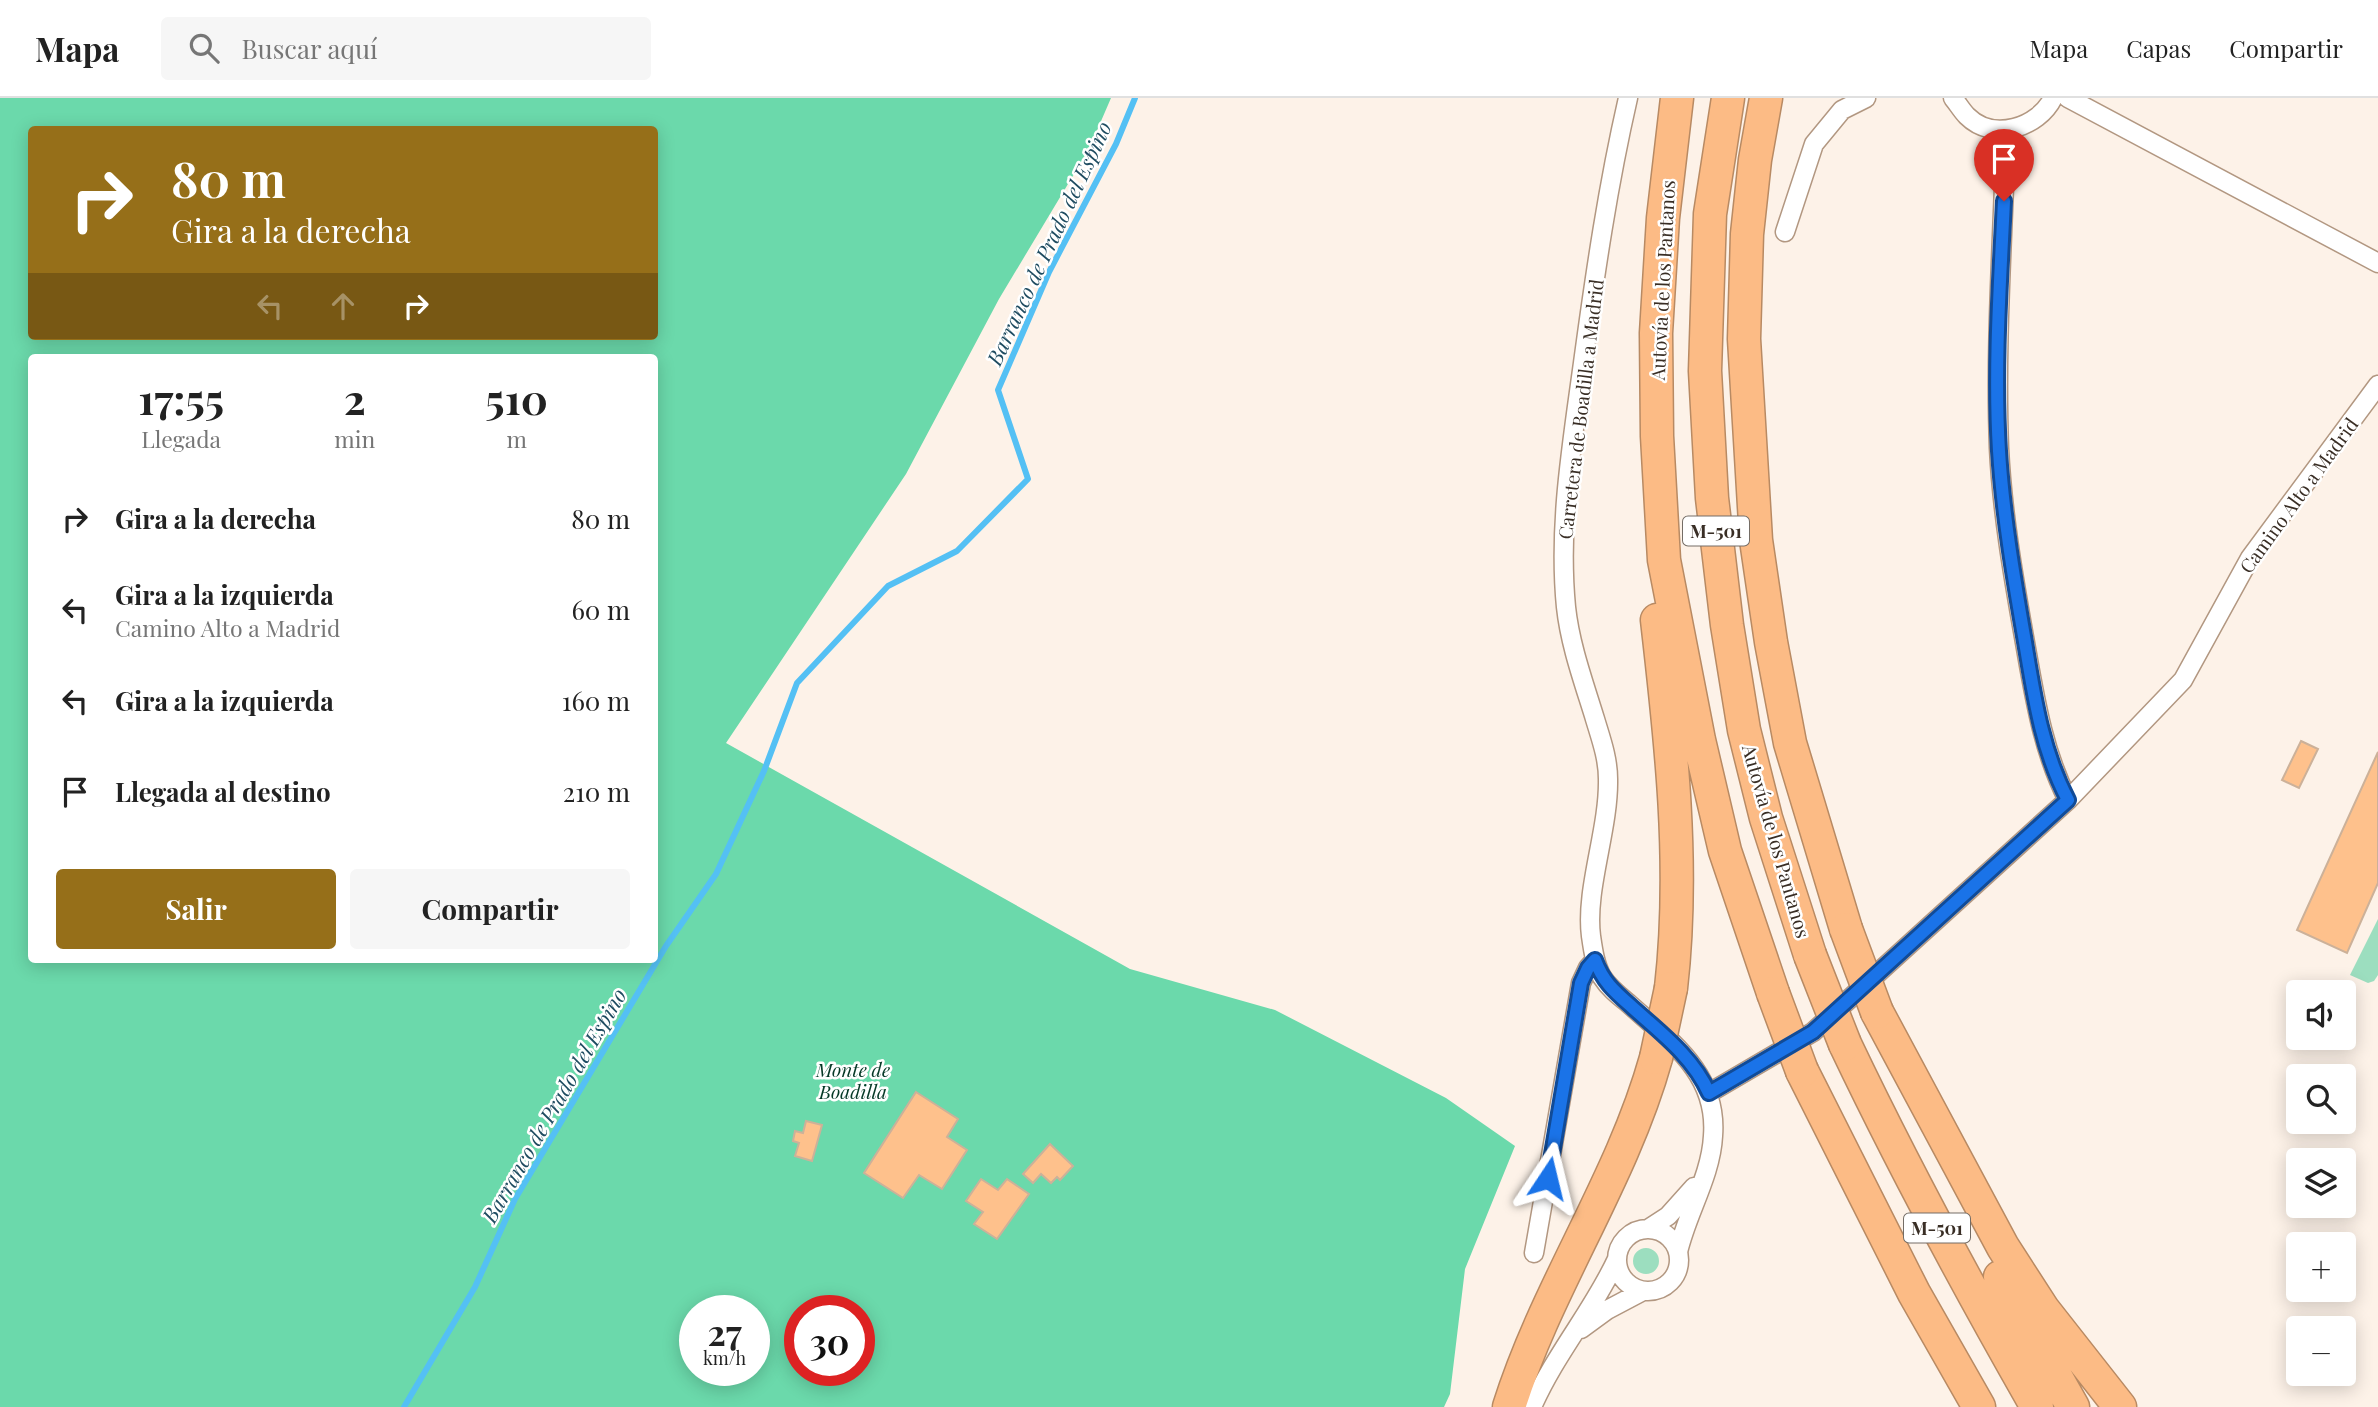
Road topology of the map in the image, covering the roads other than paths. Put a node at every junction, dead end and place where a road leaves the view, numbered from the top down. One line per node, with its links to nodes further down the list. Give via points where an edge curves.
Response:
1 (1628, 98): 15 (street, Carretera de Boadilla a Madrid, via 1587,335 1563,554 1571,633 1606,755 1608,779 1592,901 1590,933)
2 (1677, 98): 13 (highway, Autovía de los Pantanos / M-501, via 1662,218 1656,333)
3 (1728, 98): 28 (highway, Autovía de los Pantanos / M-501, bridge, via 1710,214 1705,371 1712,498 1744,730 1766,818 1810,955 1845,1044 1922,1199)
4 (1766, 98): 16 (highway, bridge, via 1747,234 1744,339 1756,540 1790,743 1846,929)
5 (1866, 98): 10 (street, via 1842,110 1814,144)
6 (1953, 98): 9 (street, via 1968,118)
7 (2053, 98): 9 (street, via 2031,123)
8 (2068, 98): 11 (street)
9 (2006, 130): 14 (street, via 1998,326 1999,450 2012,570 2034,693 2048,755)
10 (1785, 232)
11 (2378, 262)
12 (2378, 385): 14 (street, Camino Alto a Madrid, via 2250,558 2183,680)
13 (1664, 560): 25 (highway, bridge, via 1656,605 1677,887 1671,988 1635,1124 1539,1331); 27 (highway, Autovía de los Pantanos / M-501, bridge, via 1725,851 1802,1071 1914,1293)
14 (2068, 800): 17 (street, Camino Alto a Madrid, via 1813,1032)
15 (1595, 960): 17 (street, via 1610,989 1684,1055); 20 (street, via 1581,983)
16 (1877, 1013): 29 (highway, via 1910,1102 1962,1209); 30 (highway, via 2003,1247 2043,1309)
17 (1709, 1093): 18 (street, via 1713,1135)
18 (1705, 1169): 19 (street, via 1686,1198); 21 (street)
19 (1648, 1229): 21 (street, via 1670,1238); 22 (street, via 1626,1238)
20 (1534, 1252)
21 (1678, 1252): 23 (street, via 1671,1281)
22 (1617, 1259): 23 (street, via 1621,1276); 24 (street)
23 (1643, 1291): 24 (street, via 1607,1310)
24 (1566, 1343): 26 (street)
25 (1510, 1407)
26 (1532, 1407)
27 (1979, 1407)
28 (2037, 1407)
29 (2073, 1407)
30 (2120, 1407)

